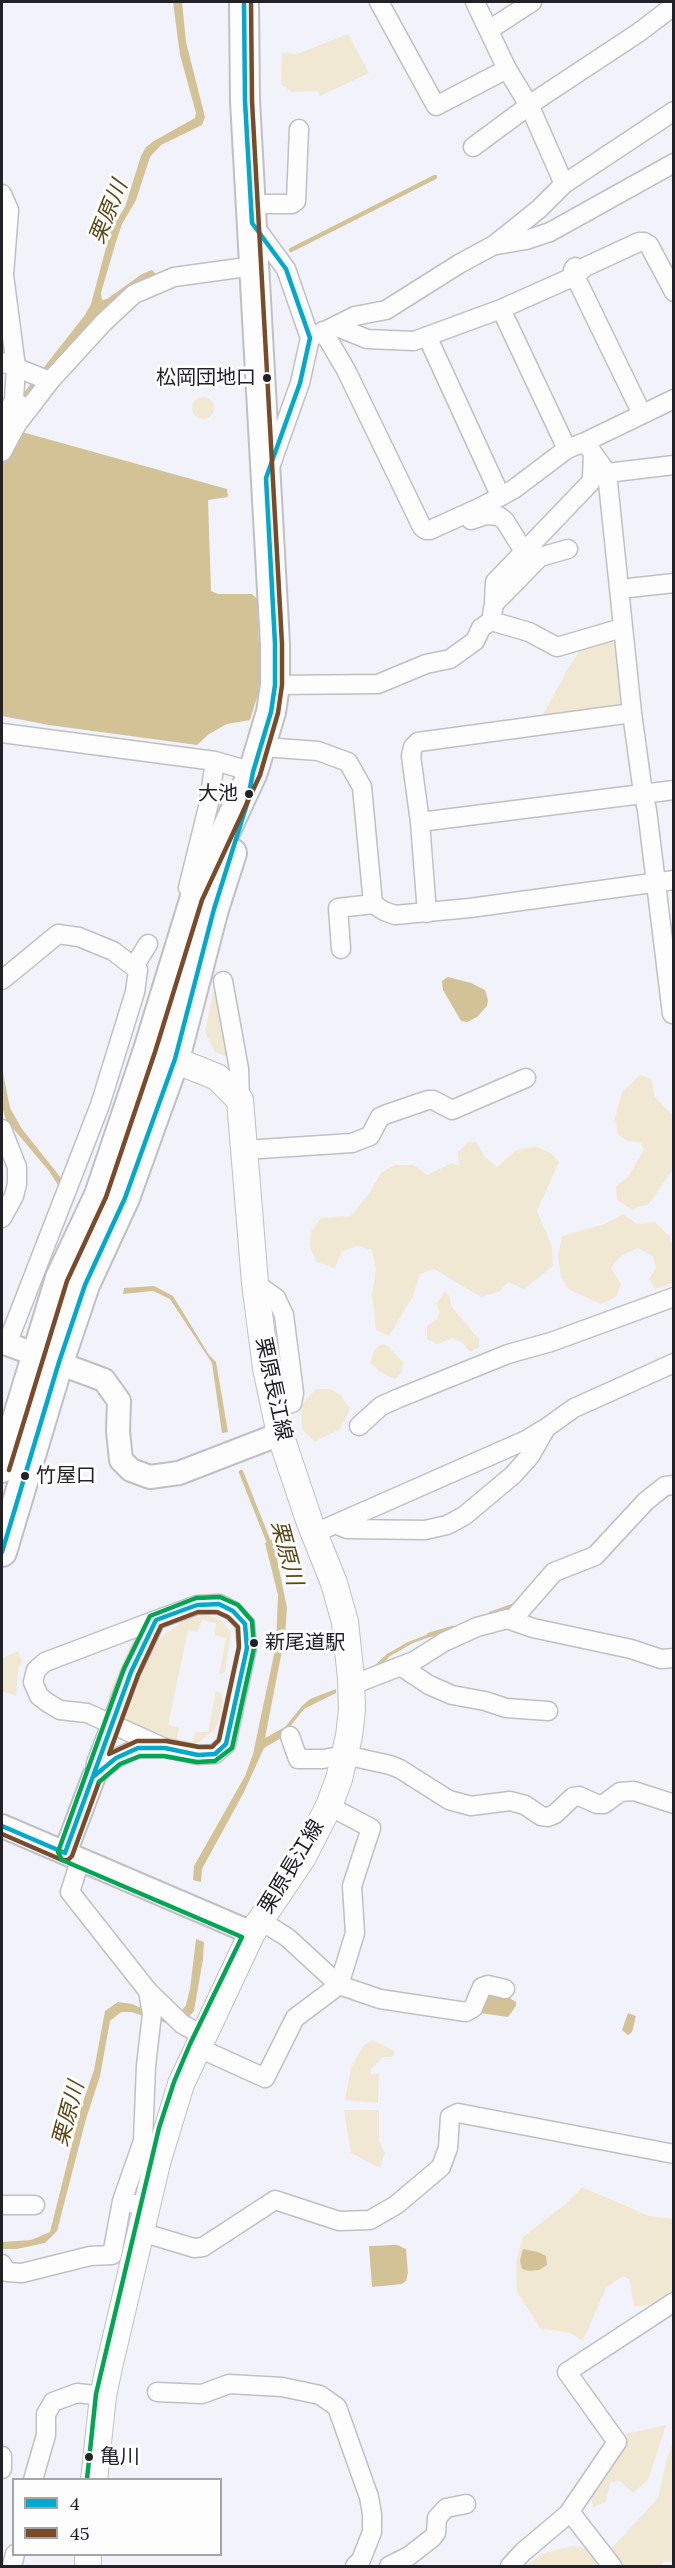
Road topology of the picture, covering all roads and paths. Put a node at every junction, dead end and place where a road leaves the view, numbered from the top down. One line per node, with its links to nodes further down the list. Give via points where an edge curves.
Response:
1 (244, 2): 15 (highway)
2 (379, 2): 7 (street, via 436,106)
3 (476, 2): 6 (street)
4 (532, 2): 6 (street)
5 (673, 2): 8 (street, via 638,33)
6 (489, 30): 7 (street)
7 (507, 69): 8 (street)
8 (530, 107): 11 (street); 13 (street)
9 (674, 111): 13 (street)
10 (299, 129): 15 (street, via 296,201)
11 (473, 147)
12 (674, 163): 17 (street, via 550,232)
13 (564, 184): 17 (street)
14 (2, 194): 25 (street, via 9,210 4,275)
15 (252, 214): 18 (highway); 23 (street)
16 (611, 243): 20 (street, via 584,257 573,270)
17 (494, 245): 23 (street, via 386,310 355,316)
18 (254, 266): 26 (street, via 174,277 134,294); 36 (highway)
19 (668, 268): 20 (street, via 649,245 639,242 585,267); 21 (street)
20 (575, 276): 22 (street); 29 (street)
21 (674, 292)
22 (501, 309): 24 (street); 32 (street)
23 (323, 332): 24 (street, via 414,341); 36 (street); 37 (street, via 346,370 422,527 430,530)
24 (427, 336): 37 (street)
25 (9, 364): 26 (street); 28 (street)
26 (44, 377): 28 (street)
27 (674, 399): 29 (street)
28 (21, 405): 30 (street); 33 (street)
29 (642, 414): 31 (street)
30 (2, 423)
31 (589, 447): 32 (street); 35 (street); 40 (street, via 590,483)
32 (567, 449): 37 (street)
33 (2, 452)
34 (674, 465): 35 (street)
35 (607, 473): 42 (street)
36 (266, 478): 45 (highway)
37 (500, 495)
38 (462, 526): 40 (street, via 486,515 499,516)
39 (568, 549): 43 (street, via 540,557)
40 (525, 553): 43 (street, via 495,582)
41 (674, 583): 42 (street)
42 (620, 589): 44 (street)
43 (492, 613): 44 (street, via 557,646); 45 (street, via 476,641 450,659 426,664 378,684)
44 (622, 628): 46 (street)
45 (275, 685): 48 (highway)
46 (632, 712): 51 (street); 52 (street, via 418,742 411,756)
47 (2, 733): 49 (street)
48 (258, 760): 49 (street); 55 (highway); 56 (street, via 318,751 348,762 362,787); 65 (highway)
49 (215, 761): 55 (street, via 188,888)
50 (674, 790): 51 (street)
51 (643, 793): 52 (street); 54 (street)
52 (420, 822): 57 (street)
53 (674, 880): 54 (street)
54 (654, 883): 57 (street); 63 (street)
55 (195, 897): 64 (highway)
56 (374, 904): 57 (street, via 395,915); 59 (street, via 338,908)
57 (427, 913)
58 (148, 944): 60 (street)
59 (341, 949)
60 (135, 965): 61 (street, via 79,937 58,934); 72 (street, via 135,992 100,1105)
61 (2, 980)
62 (223, 981): 67 (street, via 240,1069)
63 (672, 1014)
64 (148, 1050): 65 (main road); 73 (highway, via 99,1195 60,1278)
65 (175, 1059): 67 (main road, via 217,1077); 73 (highway, via 125,1198)
66 (526, 1078): 69 (street, via 452,1110 428,1100 387,1114 380,1117 370,1136 352,1143)
67 (240, 1100): 69 (main road, 栗原長江線)
68 (2, 1129): 70 (street, via 17,1167 14,1196)
69 (245, 1150): 77 (main road, 栗原長江線, via 255,1283)
70 (2, 1218)
71 (674, 1297): 75 (street, via 508,1354 399,1398 381,1406)
72 (4, 1343): 73 (street)
73 (48, 1358): 77 (street, via 104,1380 119,1401 121,1460 131,1470 150,1477 179,1473); 78 (highway); 81 (highway)
74 (674, 1363): 76 (street, via 574,1408)
75 (359, 1426)
76 (546, 1428): 80 (street); 80 (street, via 531,1456 513,1475 488,1498 447,1525 414,1530)
77 (279, 1434): 80 (main road, 栗原長江線)
78 (2, 1468)
79 (674, 1485): 82 (street, via 665,1486 646,1501 595,1556 554,1572)
80 (325, 1528): 86 (main road, 栗原長江線, via 345,1622)
81 (2, 1552)
82 (513, 1619): 84 (street, via 533,1628 661,1659); 85 (street, via 477,1627)
83 (156, 1620): 88 (street); 88 (street, via 45,1662 36,1670 33,1682 39,1696 48,1703 60,1710 87,1713); 90 (street, via 197,1605 219,1604 245,1624 247,1648 226,1744 215,1754 198,1755)
84 (674, 1658)
85 (402, 1667): 86 (street); 87 (street, via 452,1695 506,1708)
86 (352, 1685): 91 (main road, 栗原長江線)
87 (548, 1711)
88 (110, 1724): 90 (street); 92 (street)
89 (290, 1736): 91 (street, via 298,1759)
90 (165, 1748): 92 (street, via 138,1748 116,1758)
91 (345, 1755): 93 (street, via 400,1769 449,1800 471,1806 510,1800 548,1817 573,1797 604,1804 620,1792 634,1791); 94 (main road, 栗原長江線)
92 (94, 1776): 96 (street)
93 (674, 1804)
94 (329, 1806): 97 (main road, 栗原長江線, via 303,1857); 98 (street, via 371,1828 352,1886 355,1933)
95 (2, 1826): 96 (street)
96 (72, 1857): 97 (street); 100 (street, via 70,1892)
97 (256, 1927): 98 (street, via 288,1938); 101 (main road, 栗原長江線)
98 (339, 1985): 99 (street, via 380,1999 466,2012 473,2008 482,1987); 101 (street, via 295,2018 265,2078)
99 (505, 1989)
100 (148, 1991): 101 (street); 103 (street, via 151,2018)
101 (200, 2041): 103 (main road, 栗原長江線)
102 (674, 2154): 106 (street, via 458,2114 450,2117 448,2148 441,2167 396,2205 370,2220 339,2221 275,2200 203,2247 194,2248)
103 (135, 2204): 106 (main road, 栗原長江線); 107 (street, via 112,2255 90,2256 22,2272 7,2272)
104 (2, 2205): 105 (street)
105 (35, 2205)
106 (141, 2232): 110 (main road, 栗原長江線)
107 (2, 2264)
108 (674, 2302): 116 (street, via 567,2372 617,2442)
109 (157, 2392): 117 (street, via 202,2394 228,2384 282,2387 320,2395 338,2407 372,2514 372,2532)
110 (103, 2396): 113 (street, via 77,2393 53,2402 46,2414 46,2435); 114 (main road, 栗原長江線)
111 (2, 2456): 112 (street)
112 (2, 2469)
113 (34, 2478)
114 (94, 2478)
115 (466, 2504): 118 (street, via 446,2508 437,2518 432,2538)
116 (568, 2514): 119 (street); 120 (street)
117 (355, 2566)
118 (388, 2566)
119 (510, 2566)
120 (612, 2566)

